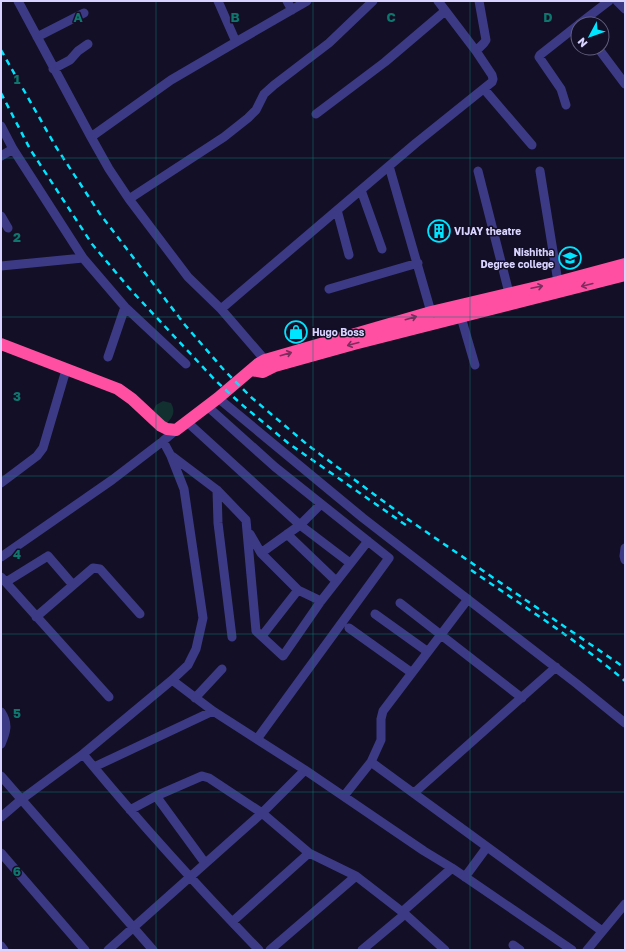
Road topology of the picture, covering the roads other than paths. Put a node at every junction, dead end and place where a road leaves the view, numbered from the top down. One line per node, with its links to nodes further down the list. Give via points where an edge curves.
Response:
1 (18, 1): 16 (street)
2 (218, 1): 17 (street)
3 (286, 1): 11 (street)
4 (307, 1): 11 (street)
5 (373, 1): 35 (street, via 329,43 264,94 256,110 248,118 224,137)
6 (438, 1): 12 (street)
7 (479, 1): 19 (street, via 486,40)
8 (609, 1): 14 (street)
9 (617, 1): 10 (street)
10 (625, 9)
11 (292, 10): 17 (street)
12 (445, 11): 19 (street); 25 (street, via 385,62)
13 (84, 13): 16 (street)
14 (589, 16)
15 (570, 31): 24 (street, via 539,57 561,89)
16 (37, 37): 21 (street)
17 (236, 42): 27 (street, via 170,80)
18 (88, 44): 21 (street, via 70,60)
19 (476, 51): 23 (street, via 493,79)
20 (604, 56): 22 (street)
21 (54, 69): 27 (street)
22 (625, 84)
23 (484, 89): 28 (street); 31 (street)
24 (566, 106)
25 (316, 114)
26 (1, 126): 29 (street)
27 (91, 137): 35 (street)
28 (532, 145)
29 (13, 149): 30 (street); 41 (street)
30 (1, 156)
31 (389, 166): 34 (street); 42 (street)
32 (478, 171): 48 (street)
33 (540, 171): 46 (street)
34 (361, 190): 36 (street); 39 (street)
35 (129, 199): 50 (street, via 188,277)
36 (337, 210): 40 (street); 50 (street)
37 (1, 216): 38 (street)
38 (8, 228)
39 (382, 249)
40 (349, 255)
41 (83, 258): 44 (street); 49 (street)
42 (418, 263): 47 (street); 51 (street)
43 (625, 264): 46 (highway)
44 (1, 266)
45 (625, 276): 52 (highway, one-way to 52)
46 (558, 282): 48 (highway, one-way to 46)
47 (329, 289)
48 (509, 293): 51 (highway)
49 (125, 307): 54 (street); 56 (street)
50 (221, 309): 55 (street)
51 (432, 312): 55 (highway, one-way to 51)
52 (461, 317): 57 (street); 59 (highway, one-way to 59, via 354,344 275,366 263,372)
53 (2, 346): 58 (highway)
54 (108, 357)
55 (265, 360): 59 (highway)
56 (186, 364)
57 (475, 365)
58 (66, 370): 63 (highway, via 118,389 161,426); 66 (street, via 43,448 37,456)
59 (251, 370): 60 (highway)
60 (218, 398): 61 (highway); 82 (street, via 363,518)
61 (207, 406): 62 (highway); 68 (street)
62 (186, 421): 63 (highway); 69 (street)
63 (176, 430): 64 (street)
64 (163, 441): 65 (street); 75 (street, via 112,480)
65 (171, 456): 67 (street); 96 (street, via 184,489 203,618 196,649 188,665)
66 (1, 483)
67 (217, 490): 70 (street, via 246,520); 91 (street, via 218,523)
68 (321, 504): 69 (street); 72 (street)
69 (300, 525): 71 (street); 77 (street)
70 (248, 530): 74 (street); 90 (street, via 256,630)
71 (287, 534): 74 (street); 79 (street)
72 (368, 541): 77 (street); 103 (street, via 389,558)
73 (625, 548): 76 (street)
74 (261, 553): 81 (street)
75 (1, 557)
76 (625, 560)
77 (350, 563): 79 (street)
78 (3, 580): 80 (street, via 48,556); 87 (street)
79 (336, 581): 83 (street)
80 (73, 585): 85 (street, via 93,568 100,569); 87 (street)
81 (298, 590): 83 (street); 90 (street)
82 (468, 599): 89 (street); 93 (street)
83 (321, 601): 90 (street, via 283,656)
84 (400, 603): 89 (street)
85 (140, 614)
86 (375, 614): 92 (street)
87 (36, 617): 97 (street)
88 (349, 628): 95 (street)
89 (442, 634): 92 (street); 99 (street)
90 (262, 636)
91 (232, 637)
92 (428, 652): 95 (street)
93 (556, 667): 99 (street); 102 (street)
94 (222, 670): 98 (street)
95 (412, 673): 106 (street, via 383,711 381,740)
96 (172, 680): 98 (street); 105 (street)
97 (109, 697)
98 (195, 698): 100 (street)
99 (522, 698): 110 (street)
100 (213, 711): 103 (street); 107 (street)
101 (1, 712): 104 (street, via 6,732)
102 (625, 723)
103 (257, 738): 108 (street)
104 (1, 744)
105 (83, 754): 107 (street); 113 (street)
106 (371, 762): 110 (street); 112 (street)
107 (94, 767): 114 (street)
108 (305, 770): 112 (street); 115 (street)
109 (1, 776): 113 (street)
110 (414, 794): 117 (street)
111 (156, 796): 114 (street); 115 (street, via 205,776); 120 (street)
112 (344, 796): 121 (street)
113 (22, 799): 116 (street); 128 (street)
114 (130, 810): 124 (street)
115 (262, 813): 119 (street); 120 (street)
116 (1, 818)
117 (487, 847): 123 (street); 129 (street)
118 (1, 853): 132 (street)
119 (309, 853): 122 (street); 127 (street)
120 (205, 863): 124 (street)
121 (452, 868): 123 (street); 126 (street)
122 (356, 876): 126 (street); 136 (street)
123 (466, 877): 139 (street)
124 (191, 878): 127 (street); 128 (street)
125 (625, 904): 129 (street)
126 (404, 913): 137 (street); 138 (street)
127 (232, 922): 135 (street)
128 (132, 928): 133 (street); 134 (street)
129 (602, 931): 140 (street)
130 (1, 946): 131 (street)
131 (4, 950)
132 (85, 950)
133 (108, 950)
134 (153, 950)
135 (259, 950)
136 (270, 950)
137 (362, 950)
138 (445, 950)
139 (572, 950)
140 (587, 950)

